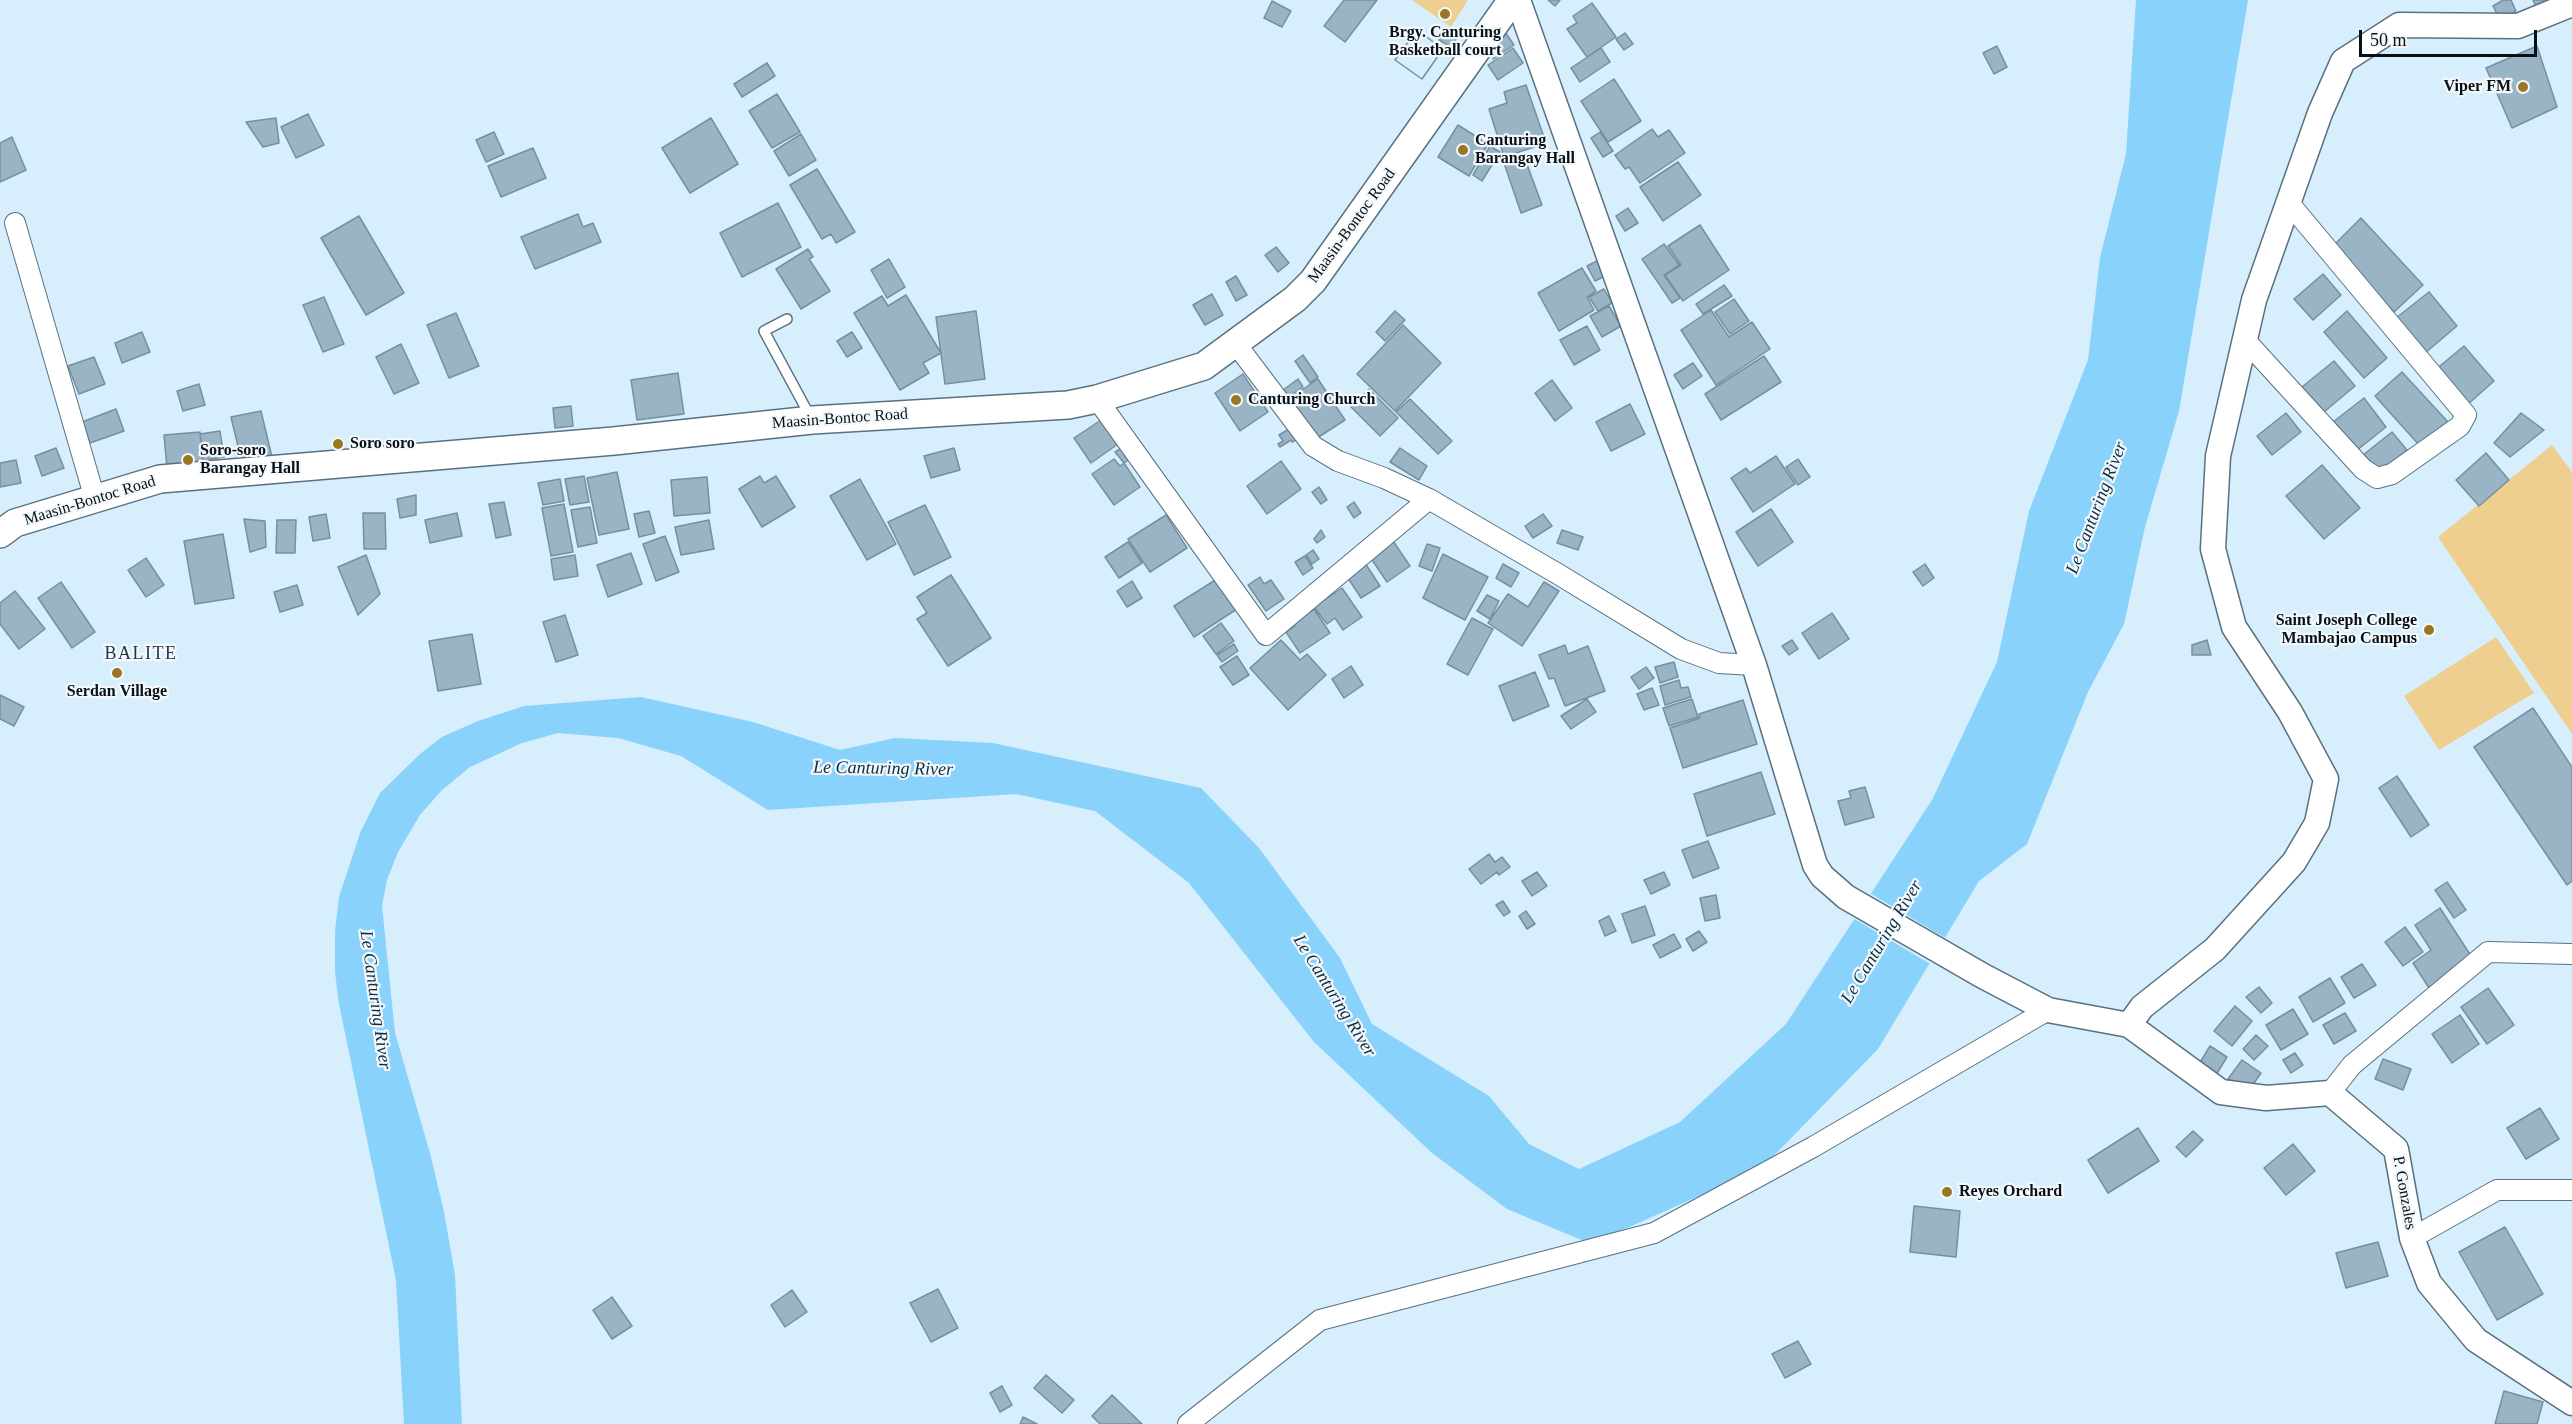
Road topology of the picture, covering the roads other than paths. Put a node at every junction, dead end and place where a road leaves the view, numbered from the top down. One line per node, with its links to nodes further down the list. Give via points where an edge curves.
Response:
1 (1512, 0): 8 (main road, Maasin-Bontoc Road, via 1313,281)
2 (1518, 0): 14 (street)
3 (2572, 4): 4 (street, via 2518,26 2399,25 2343,61 2320,113)
4 (2289, 203): 7 (street, via 2254,300); 7 (street, via 2466,415 2460,426 2392,474 2377,478 2363,469)
5 (15, 223): 11 (street)
6 (787, 319): 10 (lane, via 764,331)
7 (2245, 340): 17 (street, via 2218,456 2213,549 2234,627 2290,712 2326,779 2317,823 2294,862 2216,949 2142,1007)
8 (1236, 344): 9 (main road, Maasin-Bontoc Road, via 1204,366); 12 (street, via 1313,446 1338,461)
9 (1097, 399): 10 (main road, Maasin-Bontoc Road, via 1068,405); 12 (street, via 1266,635)
10 (812, 420): 11 (main road, Maasin-Bontoc Road, via 615,441 160,479)
11 (95, 499): 13 (main road, Maasin-Bontoc Road, via 15,523)
12 (1429, 499): 14 (street, via 1681,649 1719,663)
13 (0, 534)
14 (1754, 665): 16 (street, via 1811,856 1822,876 1846,897)
15 (2572, 954): 18 (street, via 2488,952 2352,1065)
16 (2048, 1010): 17 (street); 22 (street, via 1813,1147 1654,1233 1320,1320)
17 (2129, 1025): 18 (street, via 2221,1092 2266,1098)
18 (2330, 1092): 20 (street, P. Gonzales, via 2396,1149)
19 (2572, 1190): 20 (street, via 2497,1190)
20 (2412, 1238): 21 (street, P. Gonzales, via 2429,1283 2476,1340)
21 (2572, 1403)
22 (1188, 1424)

